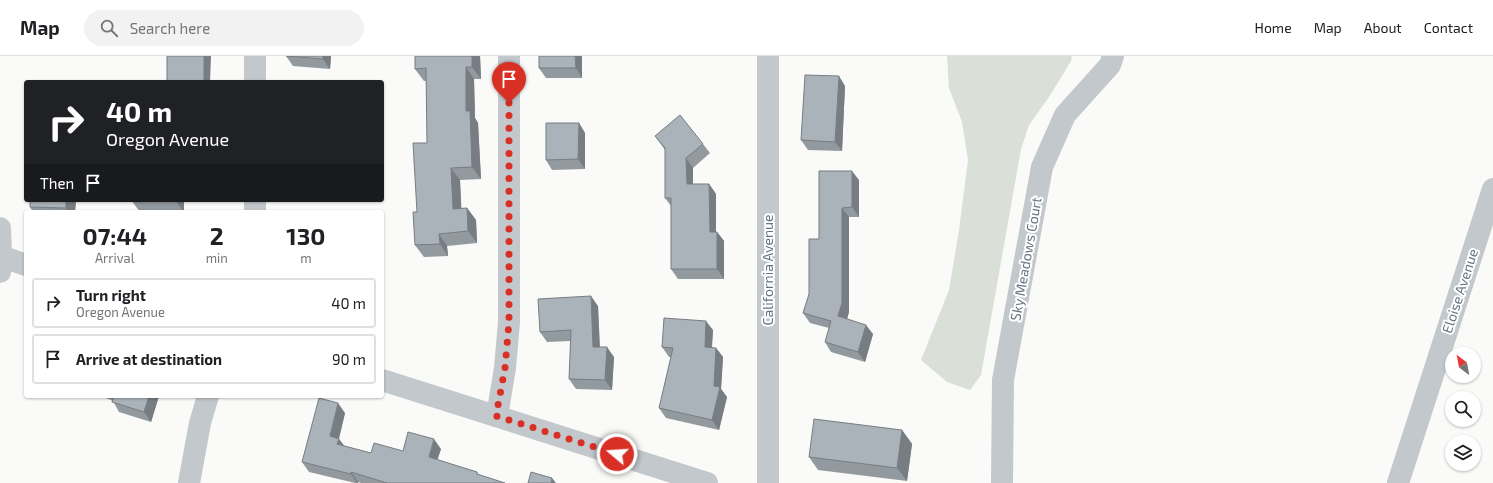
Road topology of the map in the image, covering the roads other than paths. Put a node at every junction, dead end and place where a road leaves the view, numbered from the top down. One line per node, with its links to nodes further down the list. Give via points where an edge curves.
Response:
1 (255, 56): 5 (street)
2 (509, 56): 12 (street, via 509,322 505,368)
3 (768, 56): 15 (street, California Avenue)
4 (1113, 56): 16 (street, Sky Meadows Court, via 1110,65 1065,116 1042,168 1003,380)
5 (255, 80)
6 (1493, 189): 17 (street, Eloise Avenue)
7 (0, 228): 8 (street)
8 (0, 262): 9 (street)
9 (24, 265)
10 (384, 381): 12 (street)
11 (207, 398): 13 (street)
12 (496, 416): 14 (street)
13 (189, 483)
14 (707, 483)
15 (768, 483)
16 (1002, 483)
17 (1398, 483)

